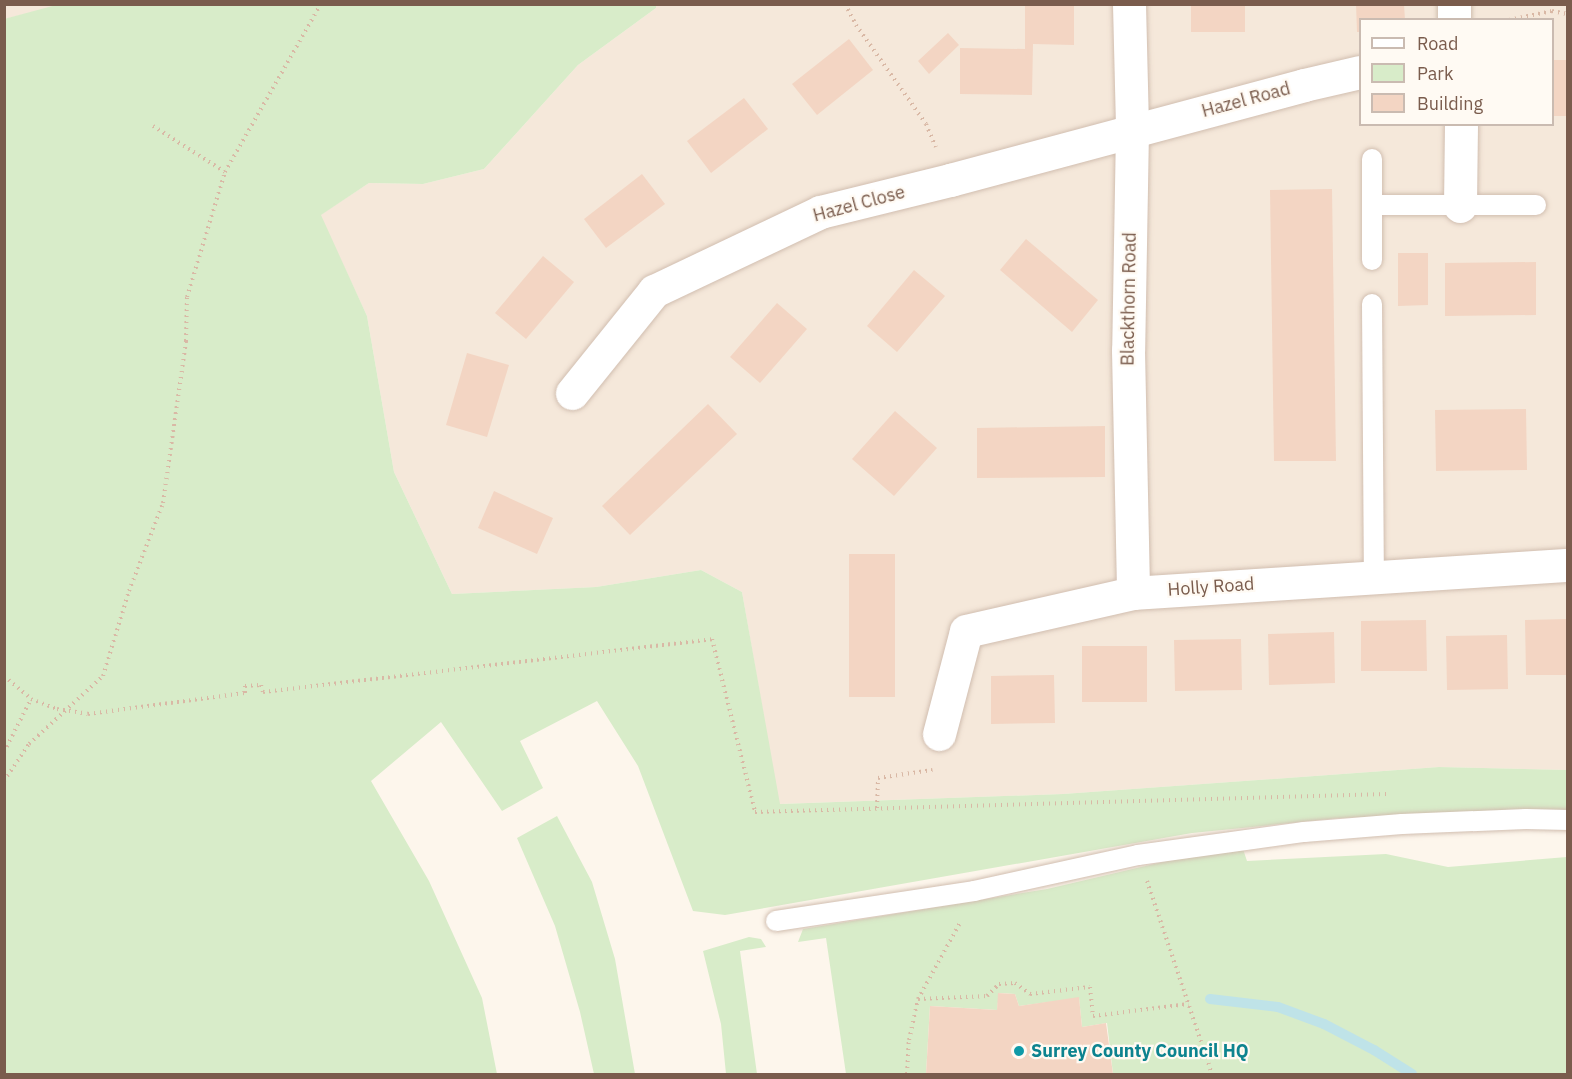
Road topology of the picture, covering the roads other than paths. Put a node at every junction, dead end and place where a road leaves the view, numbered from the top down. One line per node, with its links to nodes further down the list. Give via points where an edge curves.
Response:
1 (1129, 4): 4 (street, Blackthorn Road)
2 (1359, 72): 4 (street, Hazel Road)
3 (1461, 126): 8 (street)
4 (1132, 130): 11 (street, Hazel Close, via 820,212 654,291); 14 (street, Blackthorn Road, via 1128,350)
5 (1372, 159): 6 (lane)
6 (1372, 205): 8 (lane); 9 (lane)
7 (1536, 205): 8 (lane)
8 (1460, 206)
9 (1372, 260)
10 (1372, 304): 13 (lane)
11 (572, 393)
12 (1568, 565): 13 (street, Holly Road)
13 (1374, 576): 14 (street, Holly Road)
14 (1133, 593): 15 (street, Holly Road, via 966,631)
15 (939, 734)
16 (1568, 820): 17 (lane, via 1326,830 1138,855 974,891)
17 (776, 921)

